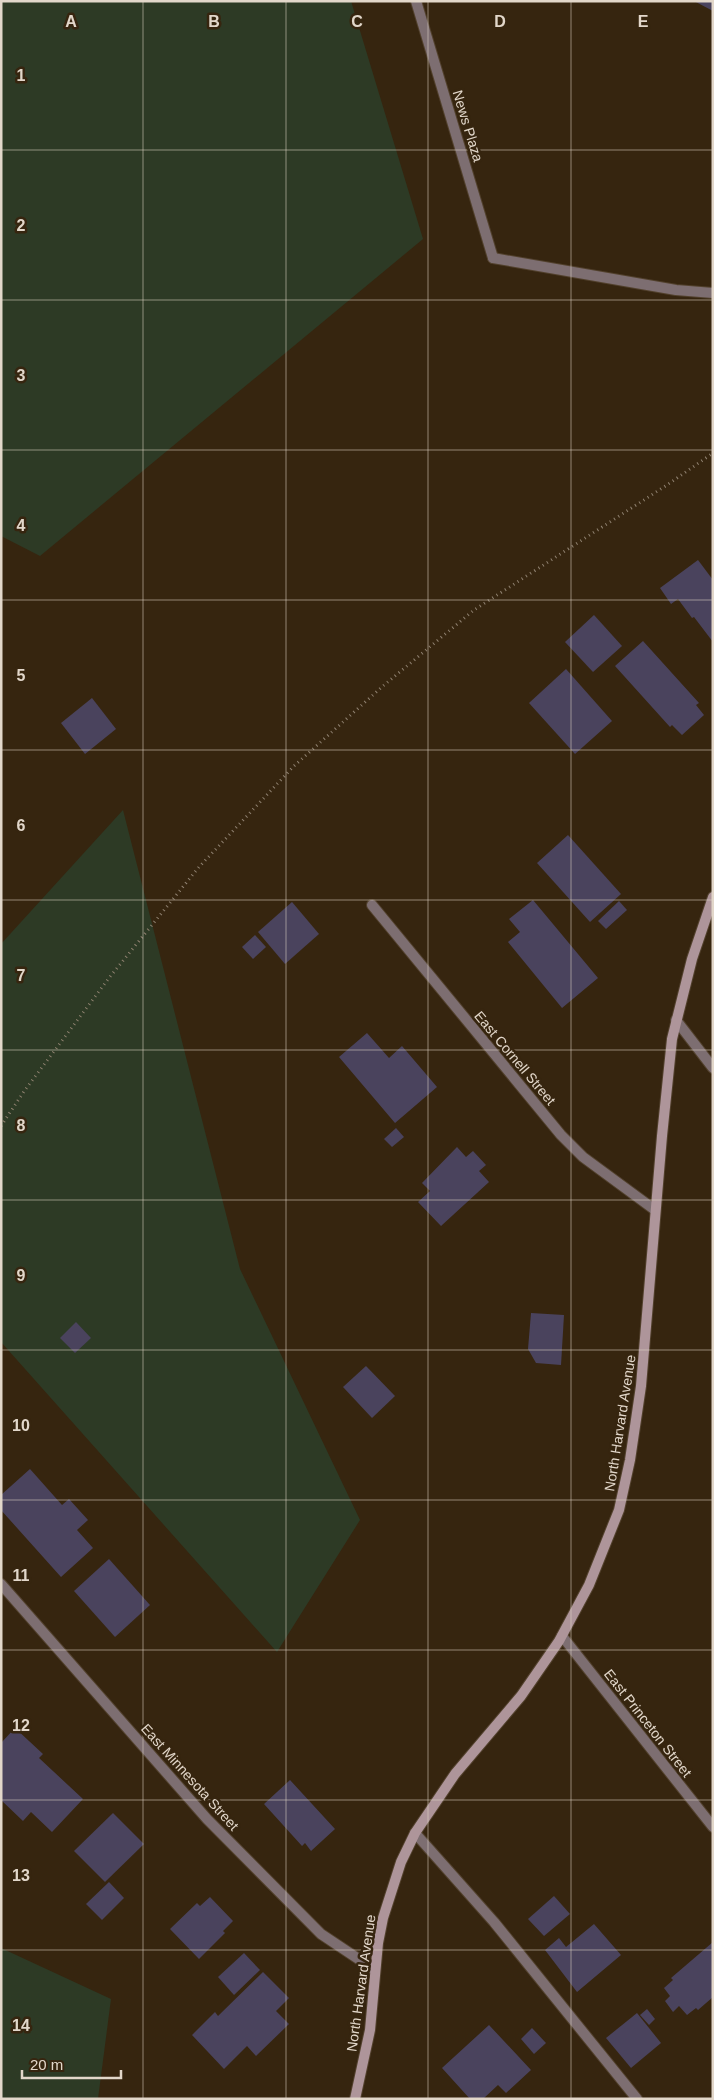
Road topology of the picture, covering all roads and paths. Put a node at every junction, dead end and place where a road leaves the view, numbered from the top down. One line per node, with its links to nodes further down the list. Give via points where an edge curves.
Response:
1 (416, 1): 2 (street, News Plaza, via 493,258 676,290)
2 (713, 293)
3 (713, 453): 8 (path, via 474,610 294,766 199,867 109,978)
4 (713, 897): 6 (street, North Harvard Avenue)
5 (372, 905): 9 (street, East Cornell Street, via 561,1135 583,1157)
6 (676, 1020): 7 (street); 9 (street, North Harvard Avenue)
7 (713, 1068)
8 (1, 1126)
9 (655, 1210): 11 (street, North Harvard Avenue, via 641,1386 623,1495 592,1579)
10 (1, 1584): 14 (street, East Minnesota Street, via 207,1819 320,1934)
11 (562, 1636): 12 (street, East Princeton Street); 13 (street, North Harvard Avenue, via 521,1696 466,1758)
12 (713, 1827)
13 (415, 1833): 14 (street, North Harvard Avenue, via 401,1862 383,1918); 16 (street, via 494,1922)
14 (374, 1970): 15 (street, North Harvard Avenue, via 370,2030)
15 (355, 2099)
16 (636, 2099)

